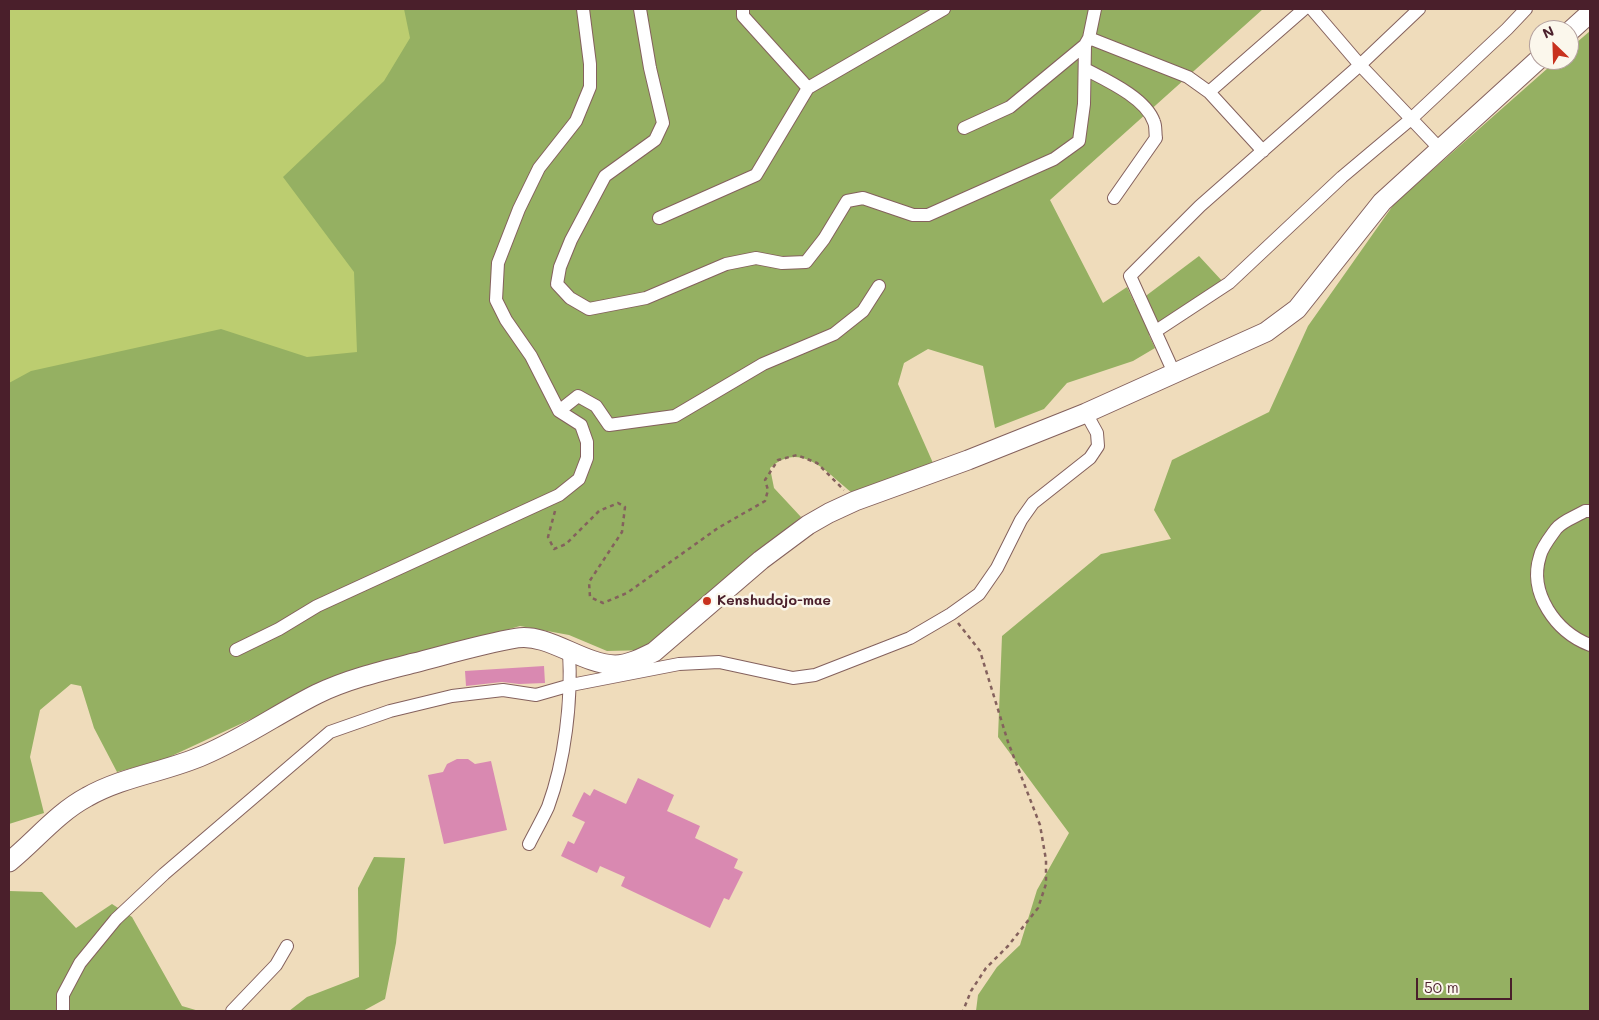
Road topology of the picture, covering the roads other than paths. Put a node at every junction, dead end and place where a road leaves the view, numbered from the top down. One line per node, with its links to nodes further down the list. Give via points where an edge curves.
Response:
1 (584, 9): 27 (street, via 590,87 576,121 539,168 498,263 496,300 532,356)
2 (640, 9): 15 (street, via 663,123 655,140 605,176 560,267 556,284 570,298 589,309 646,298 726,264 756,258 806,262 847,200 863,198 913,214 928,215 1054,159 1079,141)
3 (743, 9): 16 (street, via 743,16)
4 (944, 9): 16 (street)
5 (1095, 9): 12 (street)
6 (1304, 9): 17 (street)
7 (1312, 9): 13 (street)
8 (1418, 9): 13 (street)
9 (1526, 9): 18 (street)
10 (1590, 13): 11 (street)
11 (1579, 23)
12 (1087, 42): 15 (street); 17 (street, via 1188,77); 19 (street, via 1010,106)
13 (1360, 65): 18 (street); 21 (street)
14 (1529, 68): 20 (street)
15 (1085, 69): 22 (street, via 1122,89 1147,110 1154,122 1156,138)
16 (808, 88): 23 (street, via 756,175)
17 (1209, 92): 21 (street)
18 (1411, 118): 20 (street); 25 (street, via 1342,177 1229,283)
19 (964, 128)
20 (1440, 148): 26 (street, via 1382,202 1297,309 1266,332)
21 (1263, 151): 25 (street, via 1200,206 1130,276)
22 (1114, 198)
23 (659, 218)
24 (879, 286): 27 (street, via 863,311 834,334 763,364 675,416 609,425 596,406 578,396)
25 (1156, 331): 26 (street)
26 (1175, 375): 28 (street)
27 (559, 411): 31 (street, via 581,425 587,442 587,458 579,478 559,495 318,606)
28 (1086, 413): 32 (street, via 855,501 808,525 761,560 654,652 615,665); 33 (street, via 1097,433 1098,446 1090,458 1033,502 979,594 910,638 816,675 793,678 719,662 679,664)
29 (1590, 511): 30 (street, via 1557,528 1540,554 1537,575 1543,603 1560,626)
30 (1590, 645)
31 (236, 650)
32 (569, 652): 33 (street); 35 (street, via 547,642 522,637 487,643 358,678 318,694 226,746 86,797 56,819)
33 (571, 685): 34 (street, via 558,775); 37 (street, via 536,695 503,690 452,696 390,711 330,732 116,919 80,963 64,994)
34 (529, 844)
35 (9, 862)
36 (287, 946): 38 (street, via 276,965)
37 (63, 1011)
38 (232, 1011)

